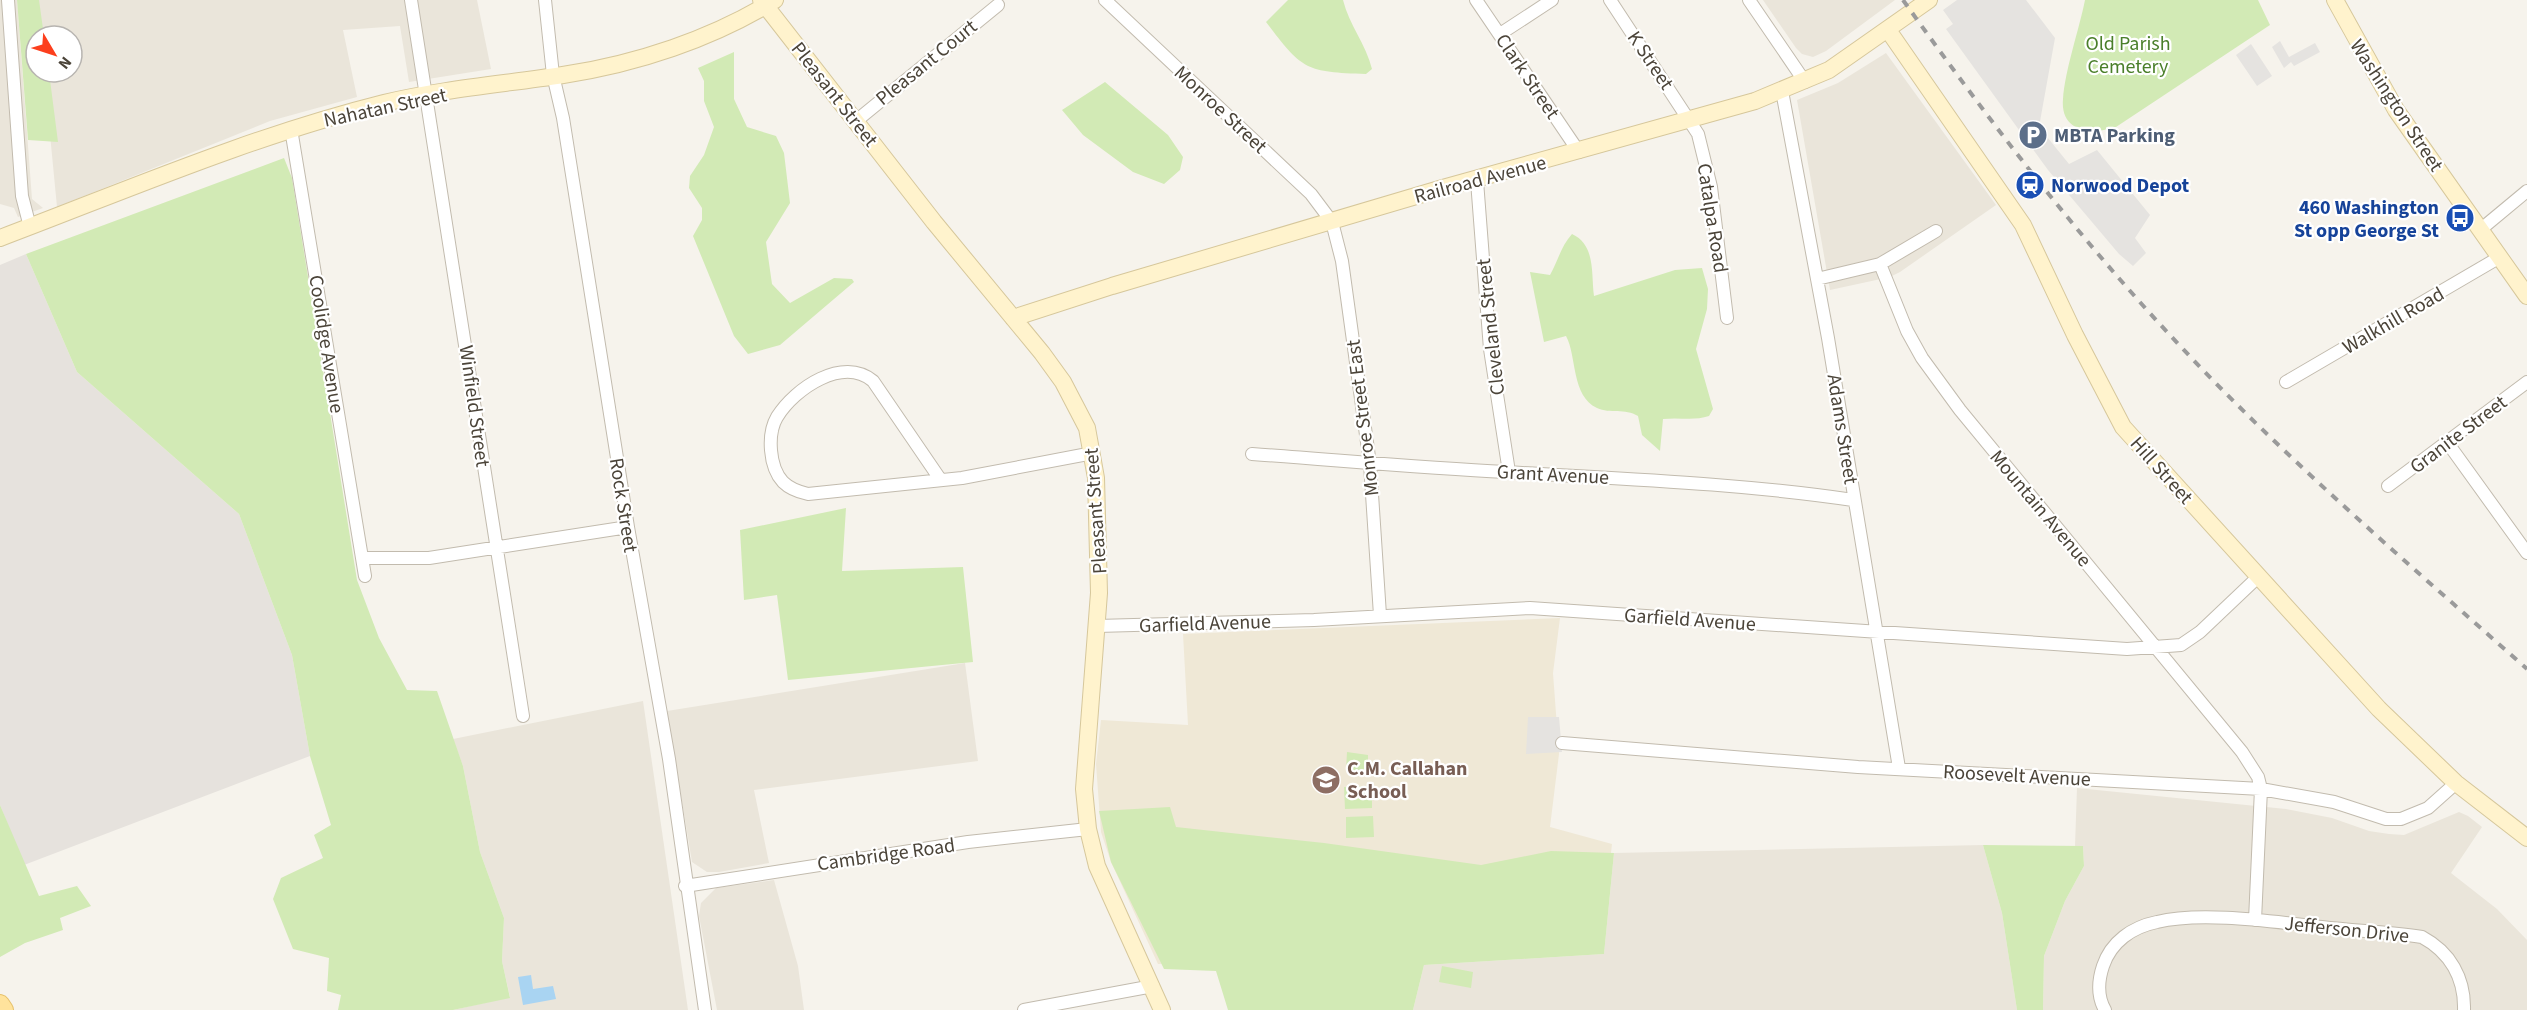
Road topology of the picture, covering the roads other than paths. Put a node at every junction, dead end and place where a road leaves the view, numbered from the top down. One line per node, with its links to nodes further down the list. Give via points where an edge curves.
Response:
1 (8, 0): 26 (street, via 22,196)
2 (411, 0): 18 (street, Winfield Street)
3 (545, 0): 15 (street, Rock Street)
4 (1104, 0): 25 (street, Monroe Street, via 1311,194)
5 (1476, 0): 14 (street, Clark Street)
6 (1552, 0): 14 (street)
7 (1610, 0): 19 (street, K Street)
8 (1749, 0): 16 (street)
9 (1929, 0): 13 (street, Railroad Avenue)
10 (2335, 0): 27 (street, Washington Street, via 2385,93)
11 (768, 2): 15 (street, Nahatan Street, via 729,26 666,49 615,64); 20 (street, Pleasant Street)
12 (998, 5): 20 (street, Pleasant Court)
13 (1888, 30): 16 (street, Railroad Avenue); 51 (street, Hill Street, via 2022,225 2124,427)
14 (1500, 34): 22 (street, Clark Street)
15 (553, 75): 18 (street, Nahatan Street); 46 (street, Rock Street, via 584,243)
16 (1804, 82): 17 (street, Railroad Avenue)
17 (1782, 91): 19 (street, Railroad Avenue); 32 (street, Adams Street)
18 (426, 96): 21 (street, Nahatan Street); 47 (street, Winfield Street)
19 (1692, 120): 22 (street, Railroad Avenue); 35 (street, Catalpa Road, via 1711,188)
20 (856, 121): 34 (street, Pleasant Street)
21 (291, 129): 26 (street, Nahatan Street); 49 (street, Coolidge Avenue)
22 (1579, 152): 23 (street, Railroad Avenue)
23 (1477, 181): 25 (street, Railroad Avenue); 42 (street, Cleveland Street, via 1490,348)
24 (2527, 191): 27 (street)
25 (1332, 222): 34 (street, Railroad Avenue); 41 (street, Monroe Street East, via 1342,261)
26 (30, 227): 29 (street, Nahatan Street)
27 (2480, 230): 30 (street, Washington Street)
28 (1936, 231): 31 (street)
29 (0, 238)
30 (2500, 257): 33 (street, Washington Street); 36 (street, Walkhill Road)
31 (1880, 264): 32 (street); 55 (street, Mountain Avenue, via 1922,358 1960,410)
32 (1817, 279): 45 (street, Adams Street)
33 (2527, 296)
34 (1013, 318): 39 (street, Pleasant Street, via 1063,382 1087,428)
35 (1727, 318)
36 (2286, 382)
37 (2527, 382): 38 (street, Granite Street)
38 (2447, 442): 44 (street, Granite Street); 48 (street)
39 (1093, 453): 43 (street); 53 (street, Pleasant Street, via 1099,533)
40 (1252, 454): 41 (street, Grant Avenue)
41 (1370, 464): 42 (street, Grant Avenue); 52 (street, Monroe Street East)
42 (1509, 472): 45 (street, Grant Avenue, via 1600,476)
43 (940, 479): 43 (street, via 829,494 797,491 783,482 775,467 771,434 776,418 802,391 831,374 853,370 864,373)
44 (2388, 486)
45 (1854, 500): 54 (street, Adams Street)
46 (628, 527): 47 (street); 63 (street, Rock Street, via 669,759)
47 (495, 548): 49 (street, via 429,558); 56 (street, Winfield Street)
48 (2527, 553)
49 (363, 558): 50 (street, Coolidge Avenue)
50 (365, 576)
51 (2258, 577): 55 (street, Garfield Avenue, via 2200,632 2181,645); 59 (street, Hill Street, via 2379,709)
52 (1380, 615): 53 (street, Garfield Avenue); 54 (street, Garfield Avenue, via 1530,608)
53 (1096, 626): 61 (street, Pleasant Street, via 1084,789)
54 (1877, 632): 55 (street, Garfield Avenue); 58 (street, Adams Street)
55 (2157, 648): 60 (street, Mountain Avenue, via 2242,752)
56 (523, 716)
57 (1562, 743): 58 (street, Roosevelt Avenue)
58 (1899, 768): 60 (street, Roosevelt Avenue)
59 (2456, 783): 60 (street, Roosevelt Avenue, via 2428,808 2401,819); 62 (street, Hill Street)
60 (2261, 789): 64 (street)
61 (1088, 829): 63 (street, Cambridge Road, via 968,842); 65 (street, Pleasant Street, via 1097,866)
62 (2527, 838)
63 (685, 886): 68 (street, Rock Street)
64 (2255, 920): 71 (street, Jefferson Drive, via 2157,922 2126,934 2106,956 2101,971 2098,988); 72 (street, Jefferson Drive, via 2422,937 2437,945 2451,962 2461,980)
65 (1153, 986): 69 (street); 70 (street, Pleasant Street)
66 (0, 1004): 67 (main road)
67 (4, 1010)
68 (705, 1010)
69 (1024, 1010)
70 (1162, 1010)
71 (2105, 1010)
72 (2464, 1010)

